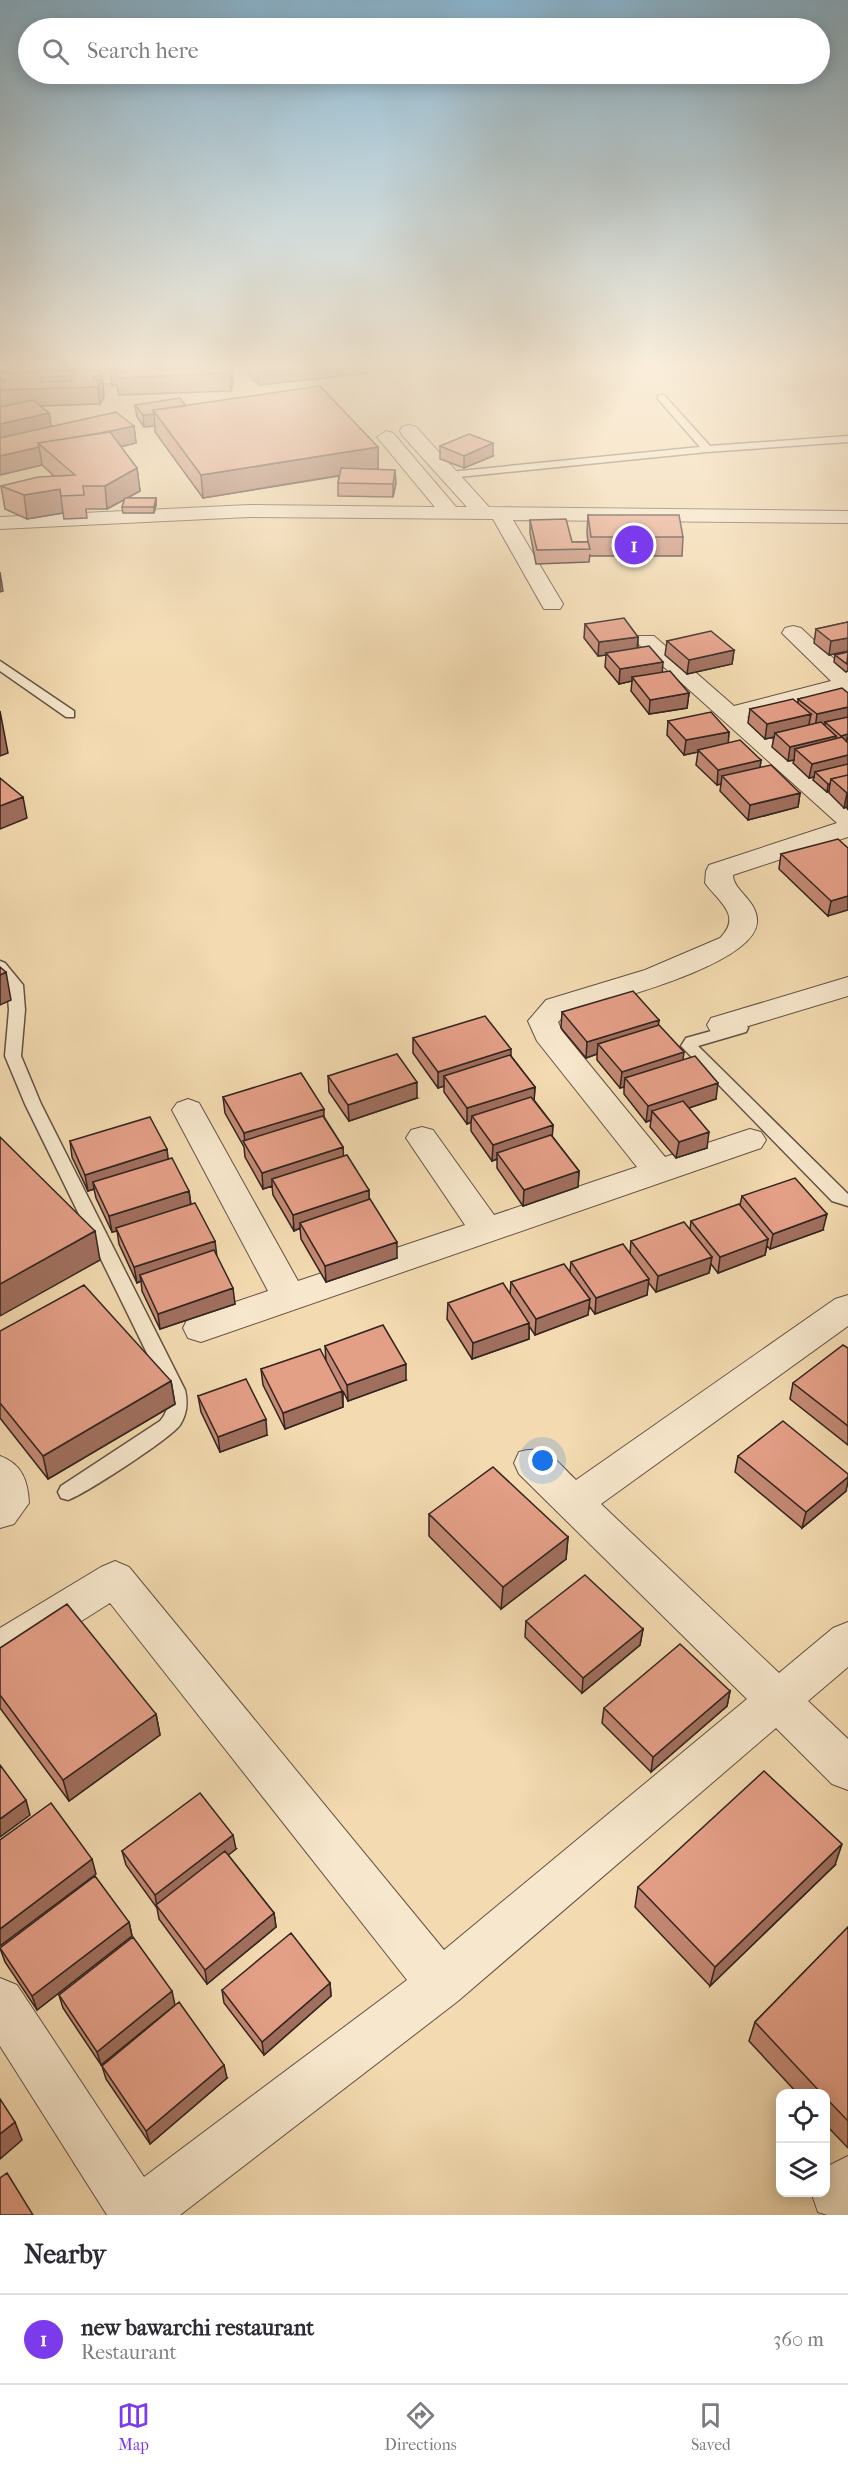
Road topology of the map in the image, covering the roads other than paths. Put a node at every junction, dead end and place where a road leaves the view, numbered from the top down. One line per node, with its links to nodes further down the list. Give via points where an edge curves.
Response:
1 (415, 471): 5 (street)
2 (446, 471): 4 (street)
3 (485, 471): 4 (lane)
4 (449, 475): 6 (street)
5 (450, 512): 6 (street); 8 (street, via 249,511)
6 (491, 512): 7 (street); 9 (street)
7 (848, 517)
8 (0, 523)
9 (552, 604)
10 (793, 633): 13 (street)
11 (646, 641): 15 (street)
12 (0, 665): 14 (lane)
13 (848, 685): 15 (street)
14 (70, 714)
15 (728, 715): 16 (street)
16 (843, 832): 24 (street, via 719,871 719,882 739,903 744,917 739,936 724,948 669,972 556,1007 543,1021 548,1034)
17 (0, 966): 32 (lane, via 15,985 13,1056 179,1405 176,1418 167,1427)
18 (848, 986): 20 (street)
19 (848, 996): 25 (lane, via 689,1046 838,1197)
20 (722, 1024)
21 (188, 1110): 27 (street)
22 (422, 1138): 26 (street)
23 (750, 1140): 24 (street)
24 (659, 1172): 26 (street)
25 (848, 1200)
26 (486, 1229): 27 (street)
27 (290, 1299): 29 (street)
28 (848, 1308): 33 (street)
29 (201, 1328)
30 (533, 1463): 33 (street)
31 (0, 1472): 34 (street, via 6,1479 9,1503)
32 (68, 1492)
33 (573, 1503): 37 (street)
34 (0, 1512)
35 (848, 1641): 37 (street)
36 (0, 1650): 39 (street, via 114,1579)
37 (776, 1699): 38 (street); 39 (street)
38 (848, 1769)
39 (441, 1984): 41 (street)
40 (0, 2002): 41 (street)
41 (137, 2215)

